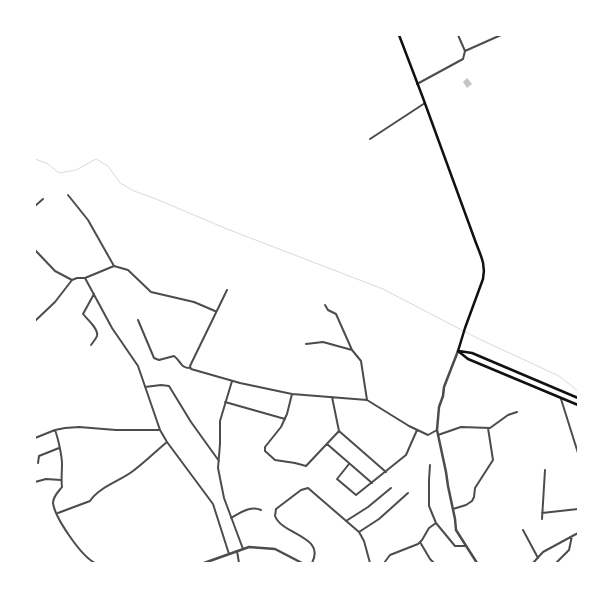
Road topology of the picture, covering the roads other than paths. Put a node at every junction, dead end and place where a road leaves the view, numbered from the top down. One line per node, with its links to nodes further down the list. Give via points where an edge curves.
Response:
1 (399, 35): 5 (main road)
2 (458, 35): 4 (street)
3 (501, 35): 4 (street)
4 (465, 51): 5 (street, via 463,59)
5 (417, 84): 6 (main road)
6 (425, 103): 7 (street); 24 (main road, via 484,263 483,279)
7 (370, 139)
8 (68, 194): 12 (street, via 88,220)
9 (43, 199): 10 (street)
10 (35, 206)
11 (35, 250): 14 (street, via 55,271)
12 (114, 266): 13 (street); 18 (street, via 128,270 151,292 194,302)
13 (85, 278): 14 (street); 16 (street)
14 (72, 280): 20 (street, via 55,302)
15 (227, 290): 18 (street)
16 (94, 294): 22 (street, via 83,314 97,334); 27 (street, via 112,328 138,366)
17 (325, 305): 23 (street, via 336,314)
18 (216, 311): 25 (street)
19 (138, 320): 25 (street, via 154,358 159,360 174,356 183,367)
20 (35, 321)
21 (306, 344): 23 (street, via 323,342)
22 (91, 345)
23 (352, 350): 32 (street, via 359,356 363,366)
24 (458, 350): 30 (main road, via 468,359); 31 (main road, via 472,353); 41 (street, via 444,387)
25 (190, 368): 26 (street)
26 (232, 381): 28 (street); 33 (street)
27 (145, 387): 39 (street); 49 (street, via 169,386)
28 (292, 394): 29 (street); 36 (street)
29 (332, 397): 32 (street); 42 (street)
30 (561, 398): 34 (main road); 48 (street)
31 (578, 398)
32 (367, 400): 40 (street)
33 (225, 402): 36 (street); 49 (street, via 220,420)
34 (578, 405)
35 (517, 412): 37 (street)
36 (285, 419): 46 (street, via 266,447 266,452 275,460 306,466)
37 (488, 428): 43 (street, via 461,427); 60 (street, via 493,460 475,488 472,501)
38 (55, 430): 39 (street, via 79,427); 44 (street); 47 (street)
39 (160, 430): 45 (street)
40 (417, 430): 41 (street, via 428,435); 54 (street, via 406,455)
41 (437, 430): 43 (street)
42 (339, 431): 46 (street); 54 (street)
43 (438, 435): 60 (street)
44 (35, 438)
45 (167, 442): 63 (street, via 135,470 103,489 90,501); 77 (street, via 213,504)
46 (327, 444): 51 (street)
47 (60, 448): 50 (street, via 39,456); 55 (street)
48 (578, 453)
49 (219, 461): 65 (street, via 220,482)
50 (38, 463)
51 (349, 464): 57 (street); 57 (street, via 337,479 355,495)
52 (430, 465): 68 (street, via 429,506)
53 (545, 470): 64 (street)
54 (386, 472): 57 (street)
55 (61, 480): 56 (street, via 46,479); 63 (street, via 62,486 53,502)
56 (35, 482)
57 (372, 483)
58 (391, 488): 67 (street)
59 (408, 493): 70 (street, via 379,519)
60 (453, 509): 74 (street, via 456,530)
61 (578, 509): 64 (street)
62 (261, 510): 65 (street, via 251,508)
63 (58, 513): 79 (street, via 67,533)
64 (542, 513): 66 (street)
65 (231, 518): 75 (street)
66 (542, 519)
67 (346, 521): 70 (street); 83 (street, via 308,488 276,509 275,516 280,525 305,538 313,547 315,556)
68 (436, 523): 73 (street, via 428,528); 74 (street, via 453,544 458,547)
69 (523, 530): 78 (street)
70 (359, 532): 84 (street)
71 (578, 533): 72 (street)
72 (572, 536): 78 (street, via 543,552); 89 (street, via 569,550)
73 (420, 542): 85 (street, via 390,554); 86 (street)
74 (466, 546): 87 (street)
75 (243, 549): 76 (street); 82 (street, via 275,549)
76 (237, 551): 77 (street); 81 (street)
77 (229, 554): 80 (street)
78 (538, 558): 88 (street)
79 (95, 563)
80 (204, 563)
81 (239, 563)
82 (301, 563)
83 (312, 563)
84 (370, 563)
85 (384, 563)
86 (434, 563)
87 (476, 563)
88 (534, 563)
89 (556, 563)

